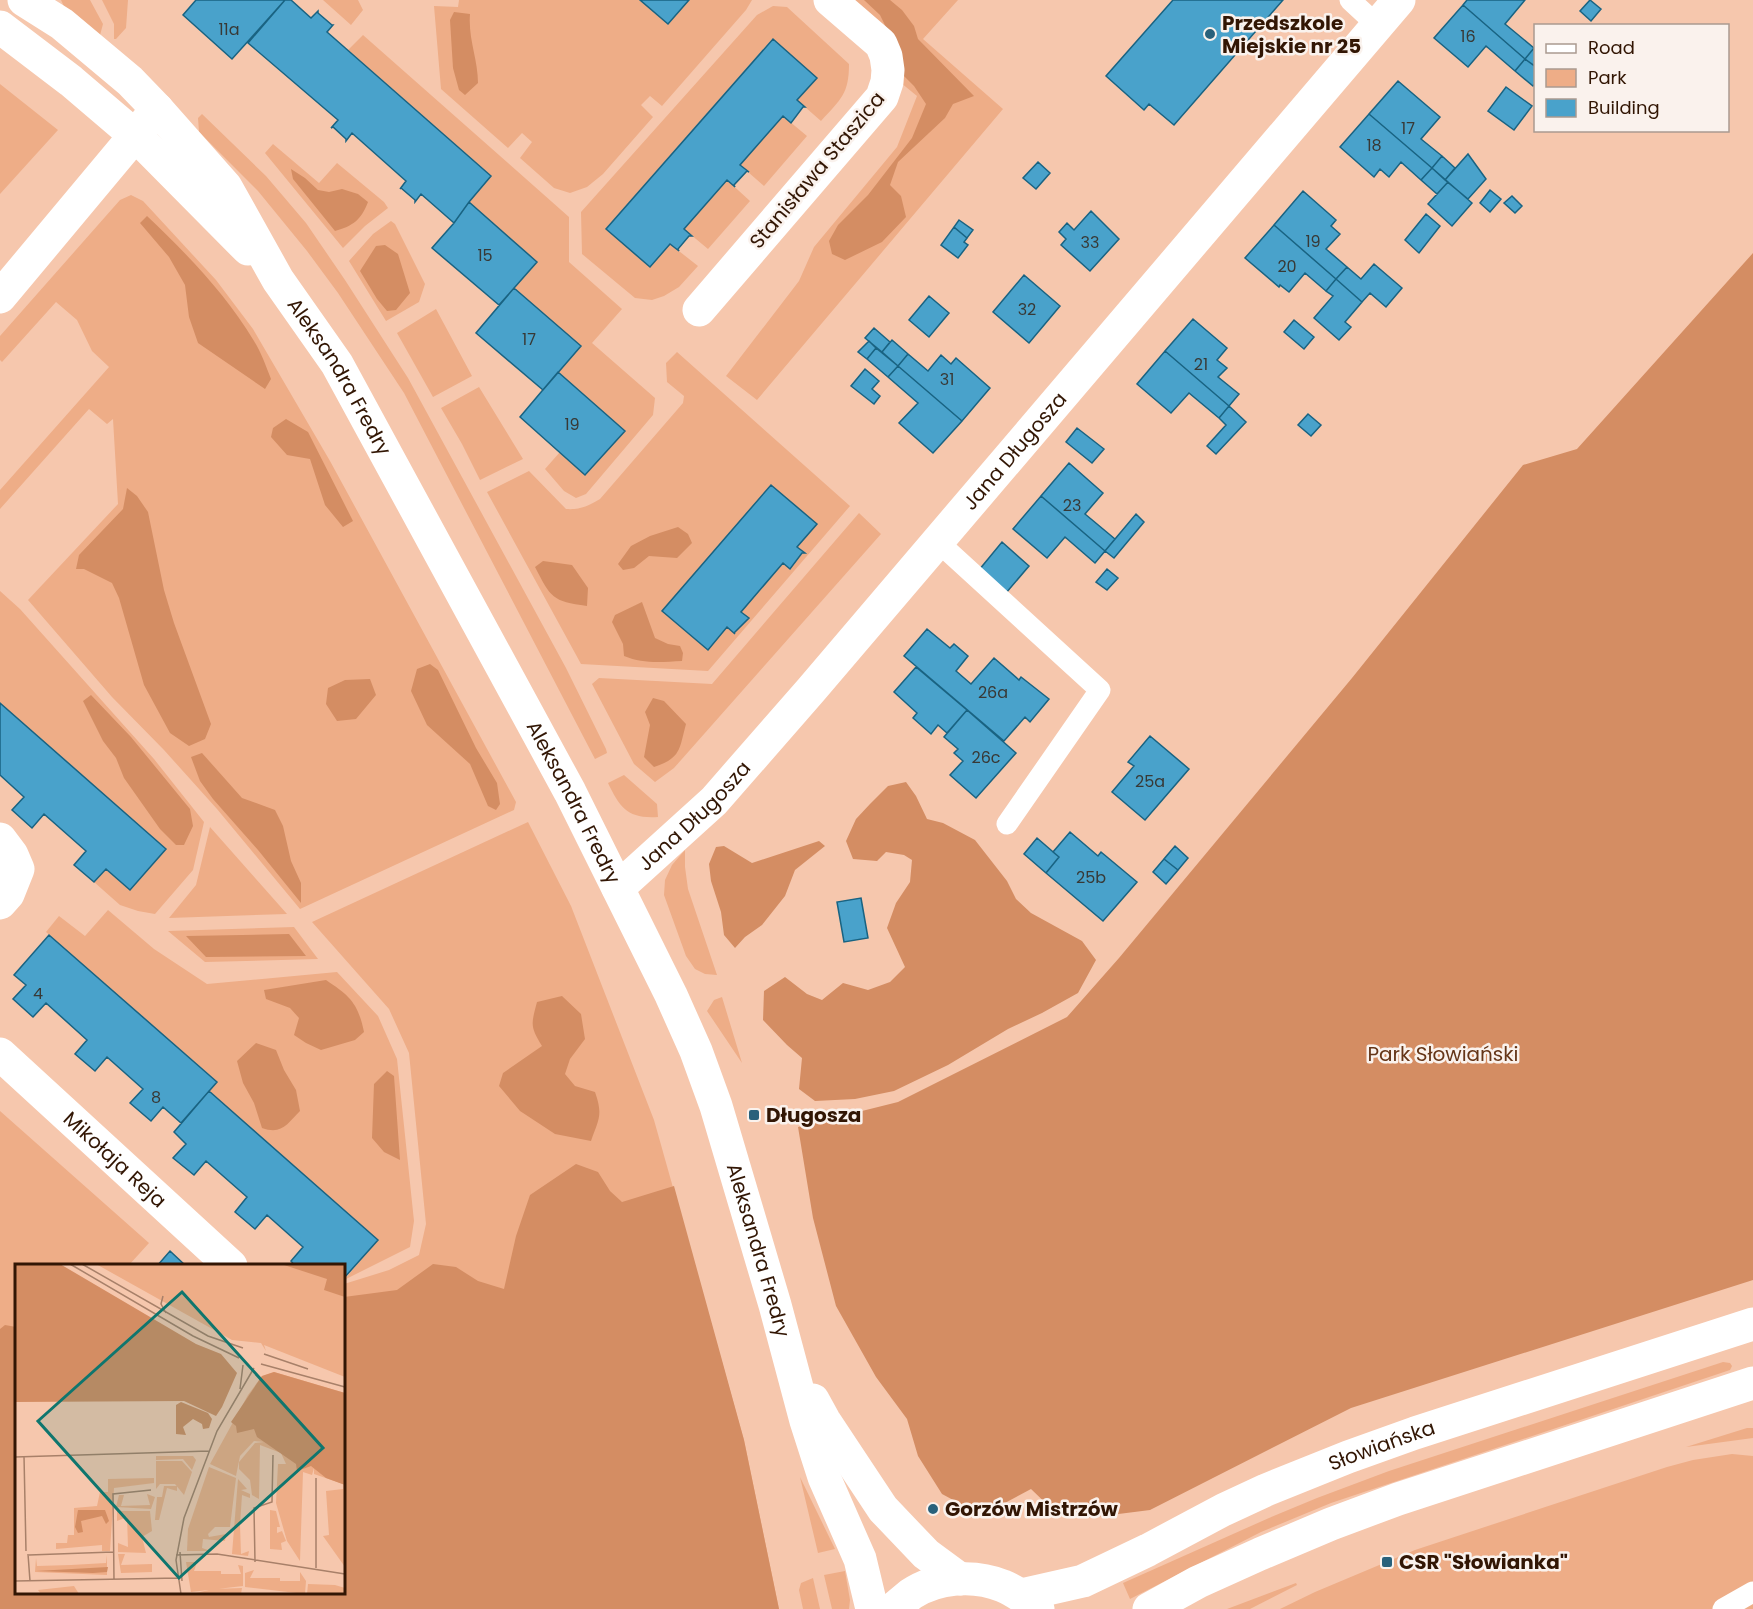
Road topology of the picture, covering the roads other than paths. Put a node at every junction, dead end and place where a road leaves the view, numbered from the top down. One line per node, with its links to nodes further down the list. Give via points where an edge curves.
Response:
1 (24, 0): 7 (street, Aleksandra Fredry, via 62,24)
2 (830, 0): 11 (street, Stanisława Staszica, via 880,44 888,70 882,97)
3 (1350, 0): 5 (lane)
4 (1398, 0): 5 (street, Jana Długosza)
5 (1377, 25): 12 (street, Jana Długosza)
6 (0, 27): 8 (street, Aleksandra Fredry)
7 (157, 109): 8 (street); 9 (street, Aleksandra Fredry, via 226,187)
8 (135, 135): 9 (street, Aleksandra Fredry); 10 (street)
9 (278, 280): 15 (street, Aleksandra Fredry, via 337,364 570,792)
10 (0, 297)
11 (699, 310)
12 (937, 541): 13 (lane, via 1100,690); 15 (street, Jana Długosza, via 714,801)
13 (1006, 824)
14 (0, 839): 16 (street, via 18,869)
15 (618, 888): 20 (street, Aleksandra Fredry, via 696,1051 716,1106)
16 (0, 903)
17 (0, 1054): 18 (street, Mikołaja Reja)
18 (229, 1264)
19 (1753, 1324): 26 (street, Słowiańska, via 1348,1457 1266,1490 1083,1581)
20 (790, 1359): 24 (street, Aleksandra Fredry, via 824,1420 883,1509 926,1554); 27 (street, Aleksandra Fredry, via 824,1477 860,1559)
21 (1753, 1383): 22 (street)
22 (1706, 1399): 23 (street); 29 (street, via 1331,1524 1198,1582)
23 (1753, 1402)
24 (960, 1579): 26 (street, via 1002,1586); 28 (street, via 935,1583)
25 (1753, 1592): 30 (lane)
26 (1030, 1602)
27 (872, 1609)
28 (892, 1609)
29 (1149, 1609)
30 (1723, 1609)

